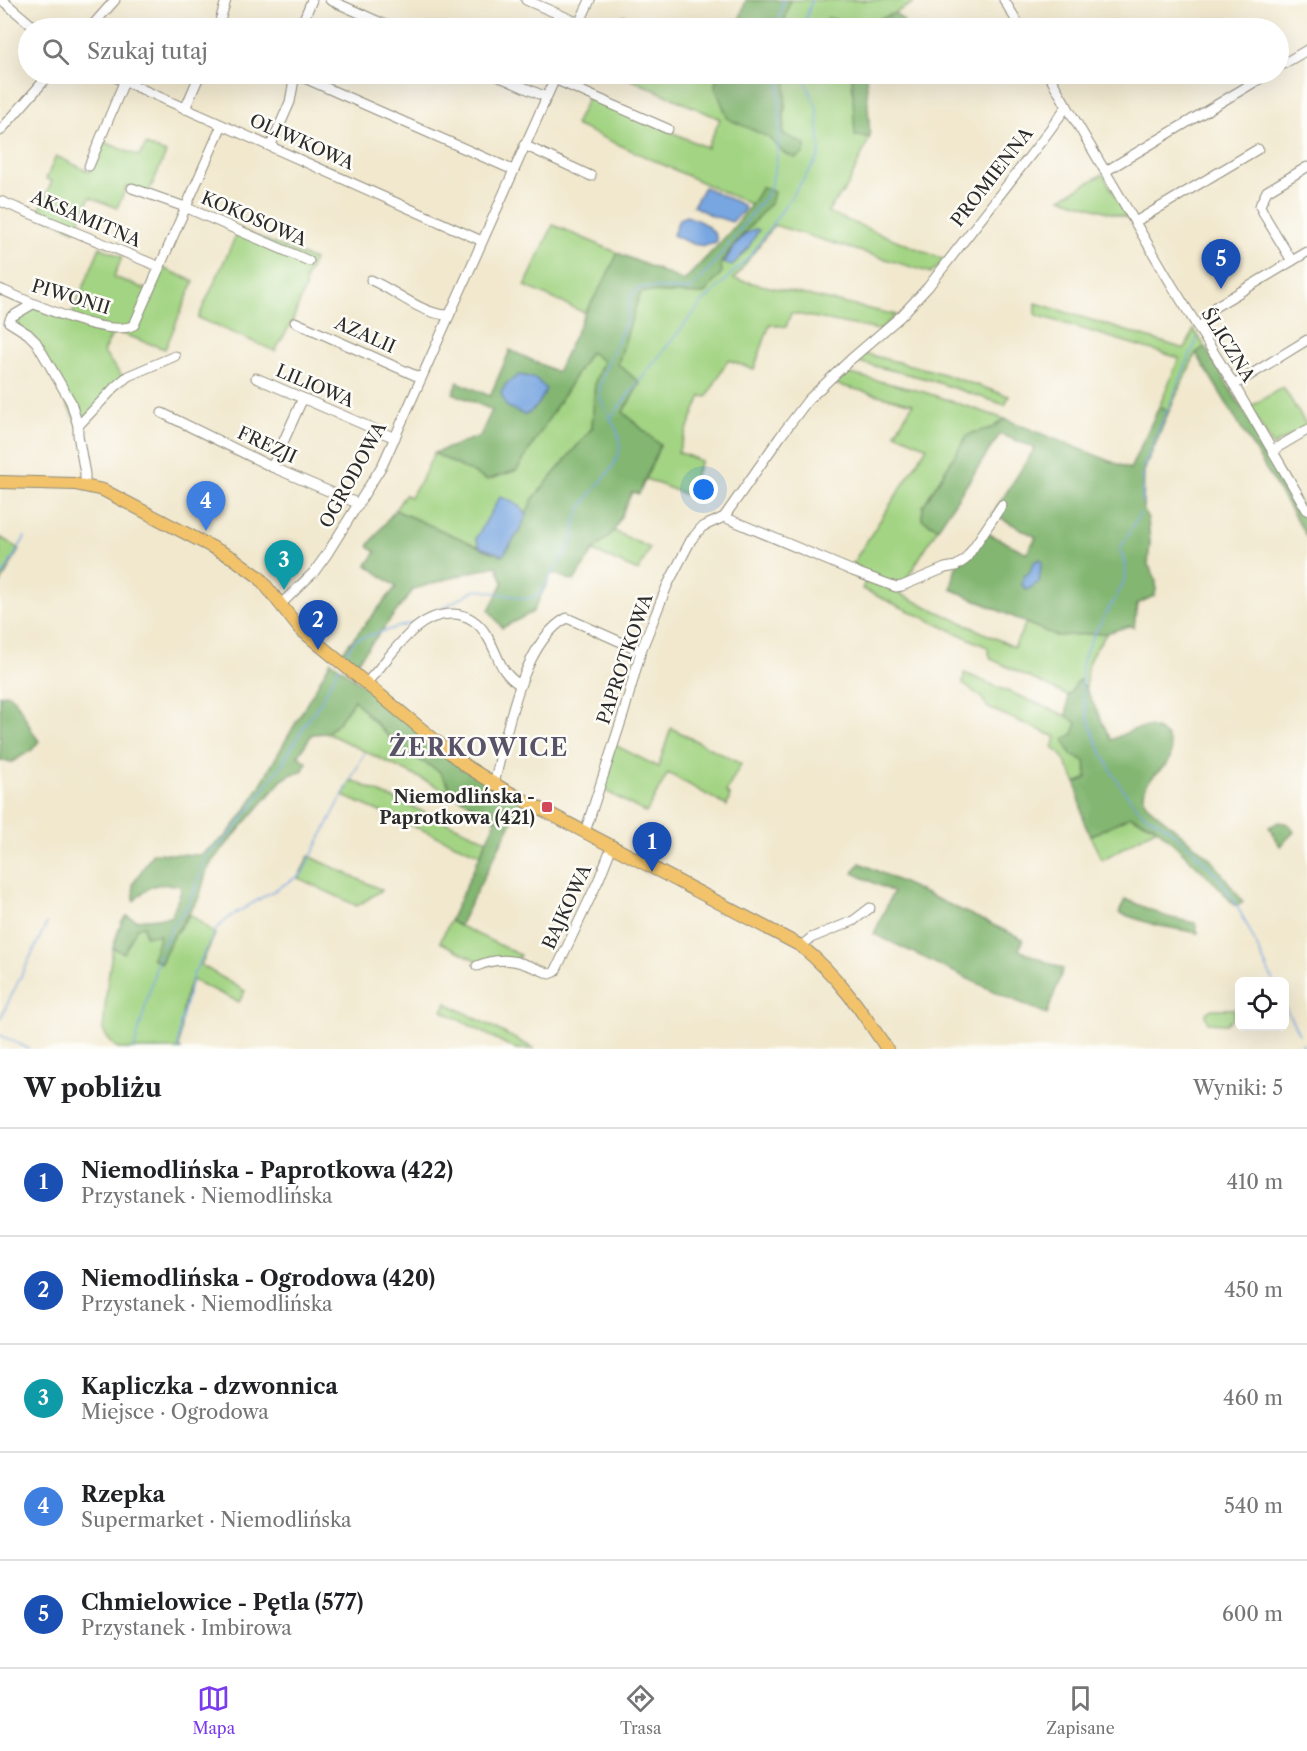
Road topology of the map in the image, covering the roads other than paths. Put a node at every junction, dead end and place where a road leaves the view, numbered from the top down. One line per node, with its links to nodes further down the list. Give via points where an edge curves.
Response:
1 (2, 0): 9 (street)
2 (115, 0): 10 (street)
3 (226, 0): 11 (street)
4 (312, 0): 12 (street)
5 (330, 0): 13 (street)
6 (526, 0): 14 (street)
7 (590, 0): 15 (street)
8 (1004, 0): 16 (street)
9 (23, 18)
10 (99, 18)
11 (221, 18)
12 (304, 18)
13 (370, 18)
14 (562, 18)
15 (582, 18)
16 (1015, 18)
17 (1307, 50): 18 (street)
18 (1289, 61)
19 (42, 84): 35 (street)
20 (123, 84): 39 (street)
21 (129, 84): 32 (street, OLIWKOWA)
22 (196, 84): 32 (street)
23 (293, 84): 36 (street, via 290,102)
24 (318, 84): 41 (street)
25 (516, 84): 30 (street)
26 (552, 84): 30 (street, OGRODOWA)
27 (572, 84): 34 (street)
28 (1054, 84): 31 (street, ŚLICZNA)
29 (1251, 84): 42 (street)
30 (546, 97): 37 (street, OGRODOWA)
31 (1067, 106): 42 (street, ŚLICZNA); 70 (street, PROMIENNA, via 901,316 808,400)
32 (185, 109): 33 (street, OLIWKOWA)
33 (222, 125): 36 (street, OLIWKOWA); 46 (street)
34 (668, 129)
35 (0, 131)
36 (271, 145): 48 (street, OLIWKOWA)
37 (524, 145): 41 (street, OGRODOWA); 43 (street)
38 (1257, 149): 47 (street)
39 (89, 166)
40 (1307, 167): 51 (street, via 1267,191 1261,202 1266,218)
41 (513, 170): 48 (street, OGRODOWA)
42 (1106, 171): 47 (street, ŚLICZNA)
43 (591, 176)
44 (132, 188): 46 (street, KOKOSOWA)
45 (0, 201): 52 (street, AKSAMITNA)
46 (185, 207): 50 (street, KOKOSOWA); 52 (street)
47 (1135, 222): 58 (street, ŚLICZNA)
48 (482, 241): 56 (street, OGRODOWA)
49 (1307, 252): 51 (street)
50 (309, 261)
51 (1292, 261): 58 (street, via 1215,307)
52 (160, 267): 55 (street, PIWONII, via 134,325 93,325)
53 (371, 280): 56 (street, via 428,311)
54 (0, 289): 55 (street, PIWONII)
55 (33, 304): 66 (street, via 9,322 36,342 71,402)
56 (448, 315): 62 (street, OGRODOWA)
57 (296, 322): 62 (street, AZALII)
58 (1200, 331): 63 (street, ŚLICZNA)
59 (1307, 340): 63 (street)
60 (175, 356): 66 (street, via 128,376)
61 (256, 378): 64 (street, LILIOWA)
62 (421, 378): 68 (street, OGRODOWA)
63 (1234, 385): 69 (street, ŚLICZNA)
64 (303, 398): 68 (street, LILIOWA); 71 (street)
65 (162, 413): 71 (street, FREZJI)
66 (78, 426): 73 (street)
67 (1307, 430): 69 (street)
68 (395, 438): 74 (street, OGRODOWA)
69 (1273, 450): 76 (street, ŚLICZNA)
70 (769, 451): 77 (street, PAPROTKOWA)
71 (272, 466): 74 (street, FREZJI)
72 (0, 482): 73 (main road)
73 (85, 485): 78 (main road, via 115,495 234,558 259,577)
74 (359, 504): 78 (street, OGRODOWA, via 314,572)
75 (1002, 505): 77 (street, via 966,560 896,586)
76 (1307, 510)
77 (724, 517): 79 (street, PAPROTKOWA, via 702,527 691,540)
78 (280, 605): 80 (main road, via 299,628)
79 (641, 651): 81 (street, via 567,618 544,637); 83 (street, PAPROTKOWA)
80 (366, 683): 81 (street, via 414,630 447,614 479,624 508,677); 82 (main road, via 466,766)
81 (520, 685): 82 (street)
82 (494, 784): 83 (main road)
83 (585, 832): 84 (main road)
84 (612, 846): 86 (main road); 87 (street, BAJKOWA, via 555,972 550,974 501,959)
85 (870, 908): 86 (street, via 853,921)
86 (801, 946): 88 (main road, via 851,996)
87 (477, 966)
88 (887, 1049)

